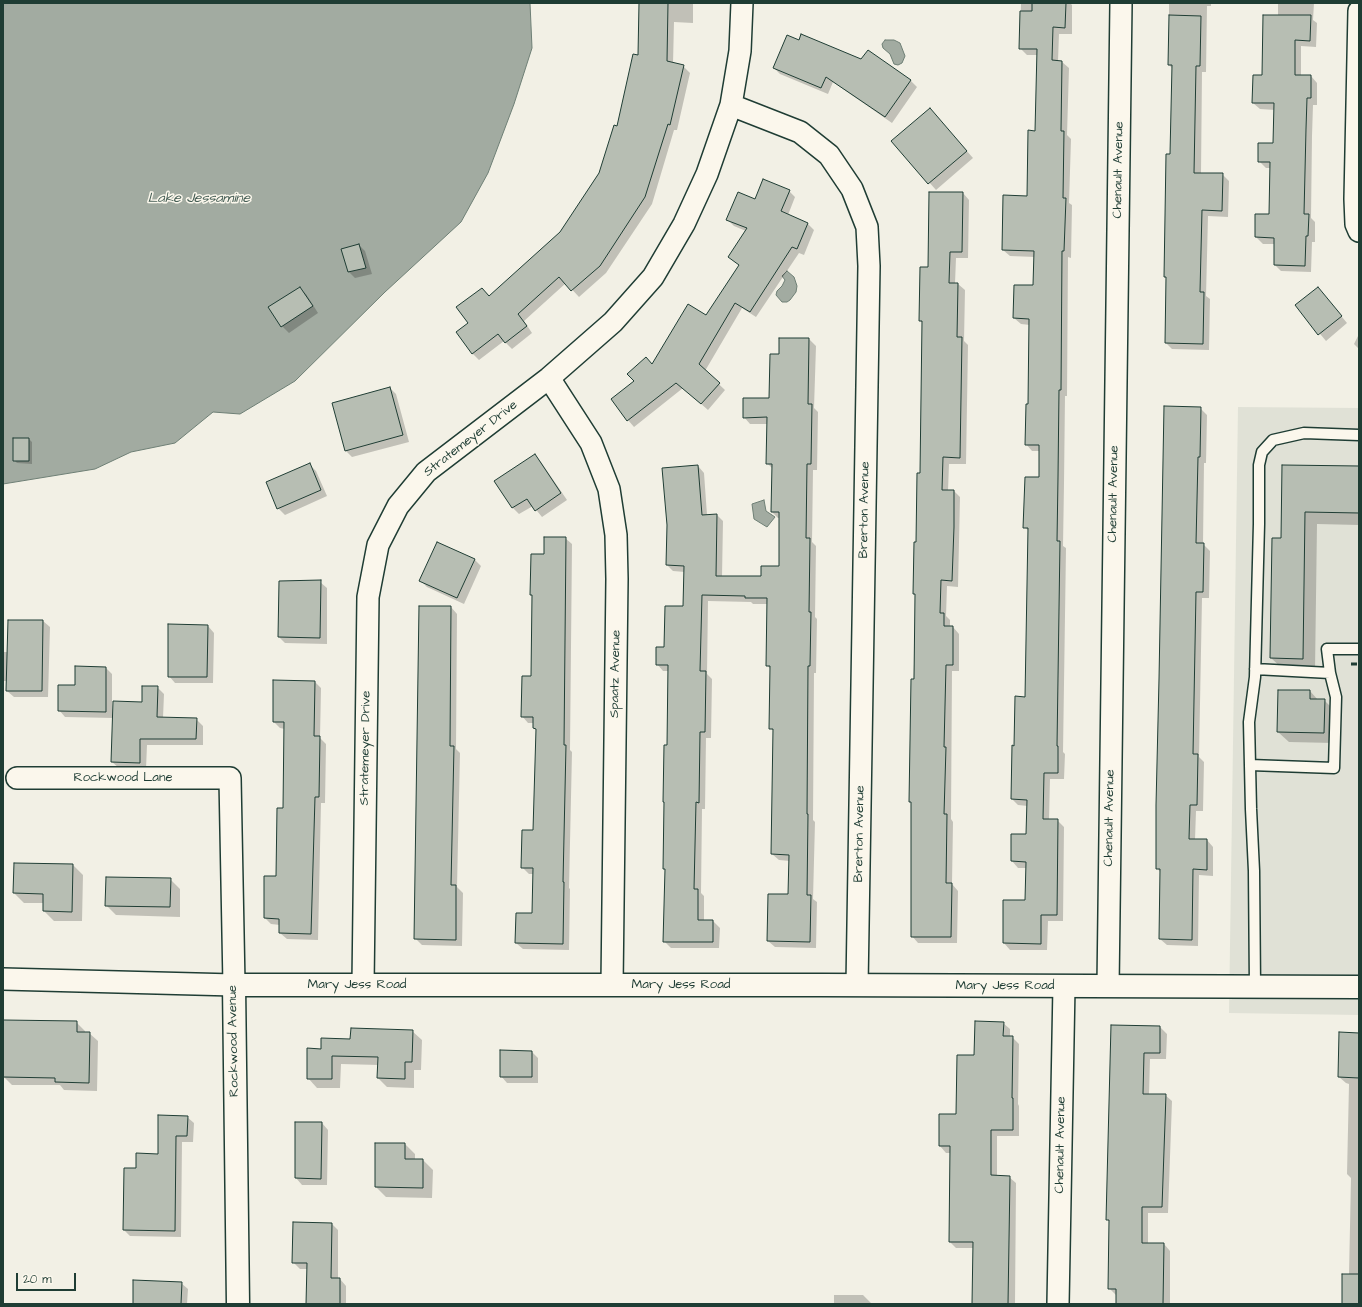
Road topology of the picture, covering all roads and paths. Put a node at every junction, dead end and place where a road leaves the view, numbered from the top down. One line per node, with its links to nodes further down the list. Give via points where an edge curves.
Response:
1 (742, 3): 4 (street, Stratemeyer Drive, via 740,51)
2 (1121, 3): 20 (street, Chenault Avenue)
3 (1359, 11): 5 (street, via 1355,199 1356,224)
4 (731, 105): 6 (street, Stratemeyer Drive, via 704,182 684,224 653,277 614,322); 18 (street, Brerton Avenue, via 800,132 829,155 852,188 867,227)
5 (1359, 231)
6 (549, 378): 15 (street, Stratemeyer Drive, via 426,472 398,506 378,545 368,597); 17 (street, Spaatz Avenue, via 590,443 609,489 616,536)
7 (1359, 434): 9 (lane, via 1304,433 1273,440 1262,452 1259,465)
8 (1359, 650): 10 (lane, via 1327,649)
9 (1255, 669): 10 (lane); 11 (lane, via 1249,722)
10 (1330, 673): 11 (lane, via 1336,697 1334,768)
11 (1250, 765): 21 (lane)
12 (17, 778): 13 (street, Rockwood Lane)
13 (230, 778): 16 (street, Rockwood Avenue)
14 (3, 979): 16 (street, Mary Jess Road)
15 (363, 984): 16 (street, Mary Jess Road); 17 (street, Mary Jess Road)
16 (234, 985): 23 (street, Rockwood Avenue)
17 (612, 985): 18 (street, Mary Jess Road)
18 (857, 986): 19 (street, Mary Jess Road)
19 (1064, 986): 20 (street, Mary Jess Road); 24 (street, Chenault Avenue)
20 (1108, 986): 21 (street, Mary Jess Road)
21 (1255, 987): 22 (street, Mary Jess Road)
22 (1359, 987)
23 (238, 1304)
24 (1058, 1304)

